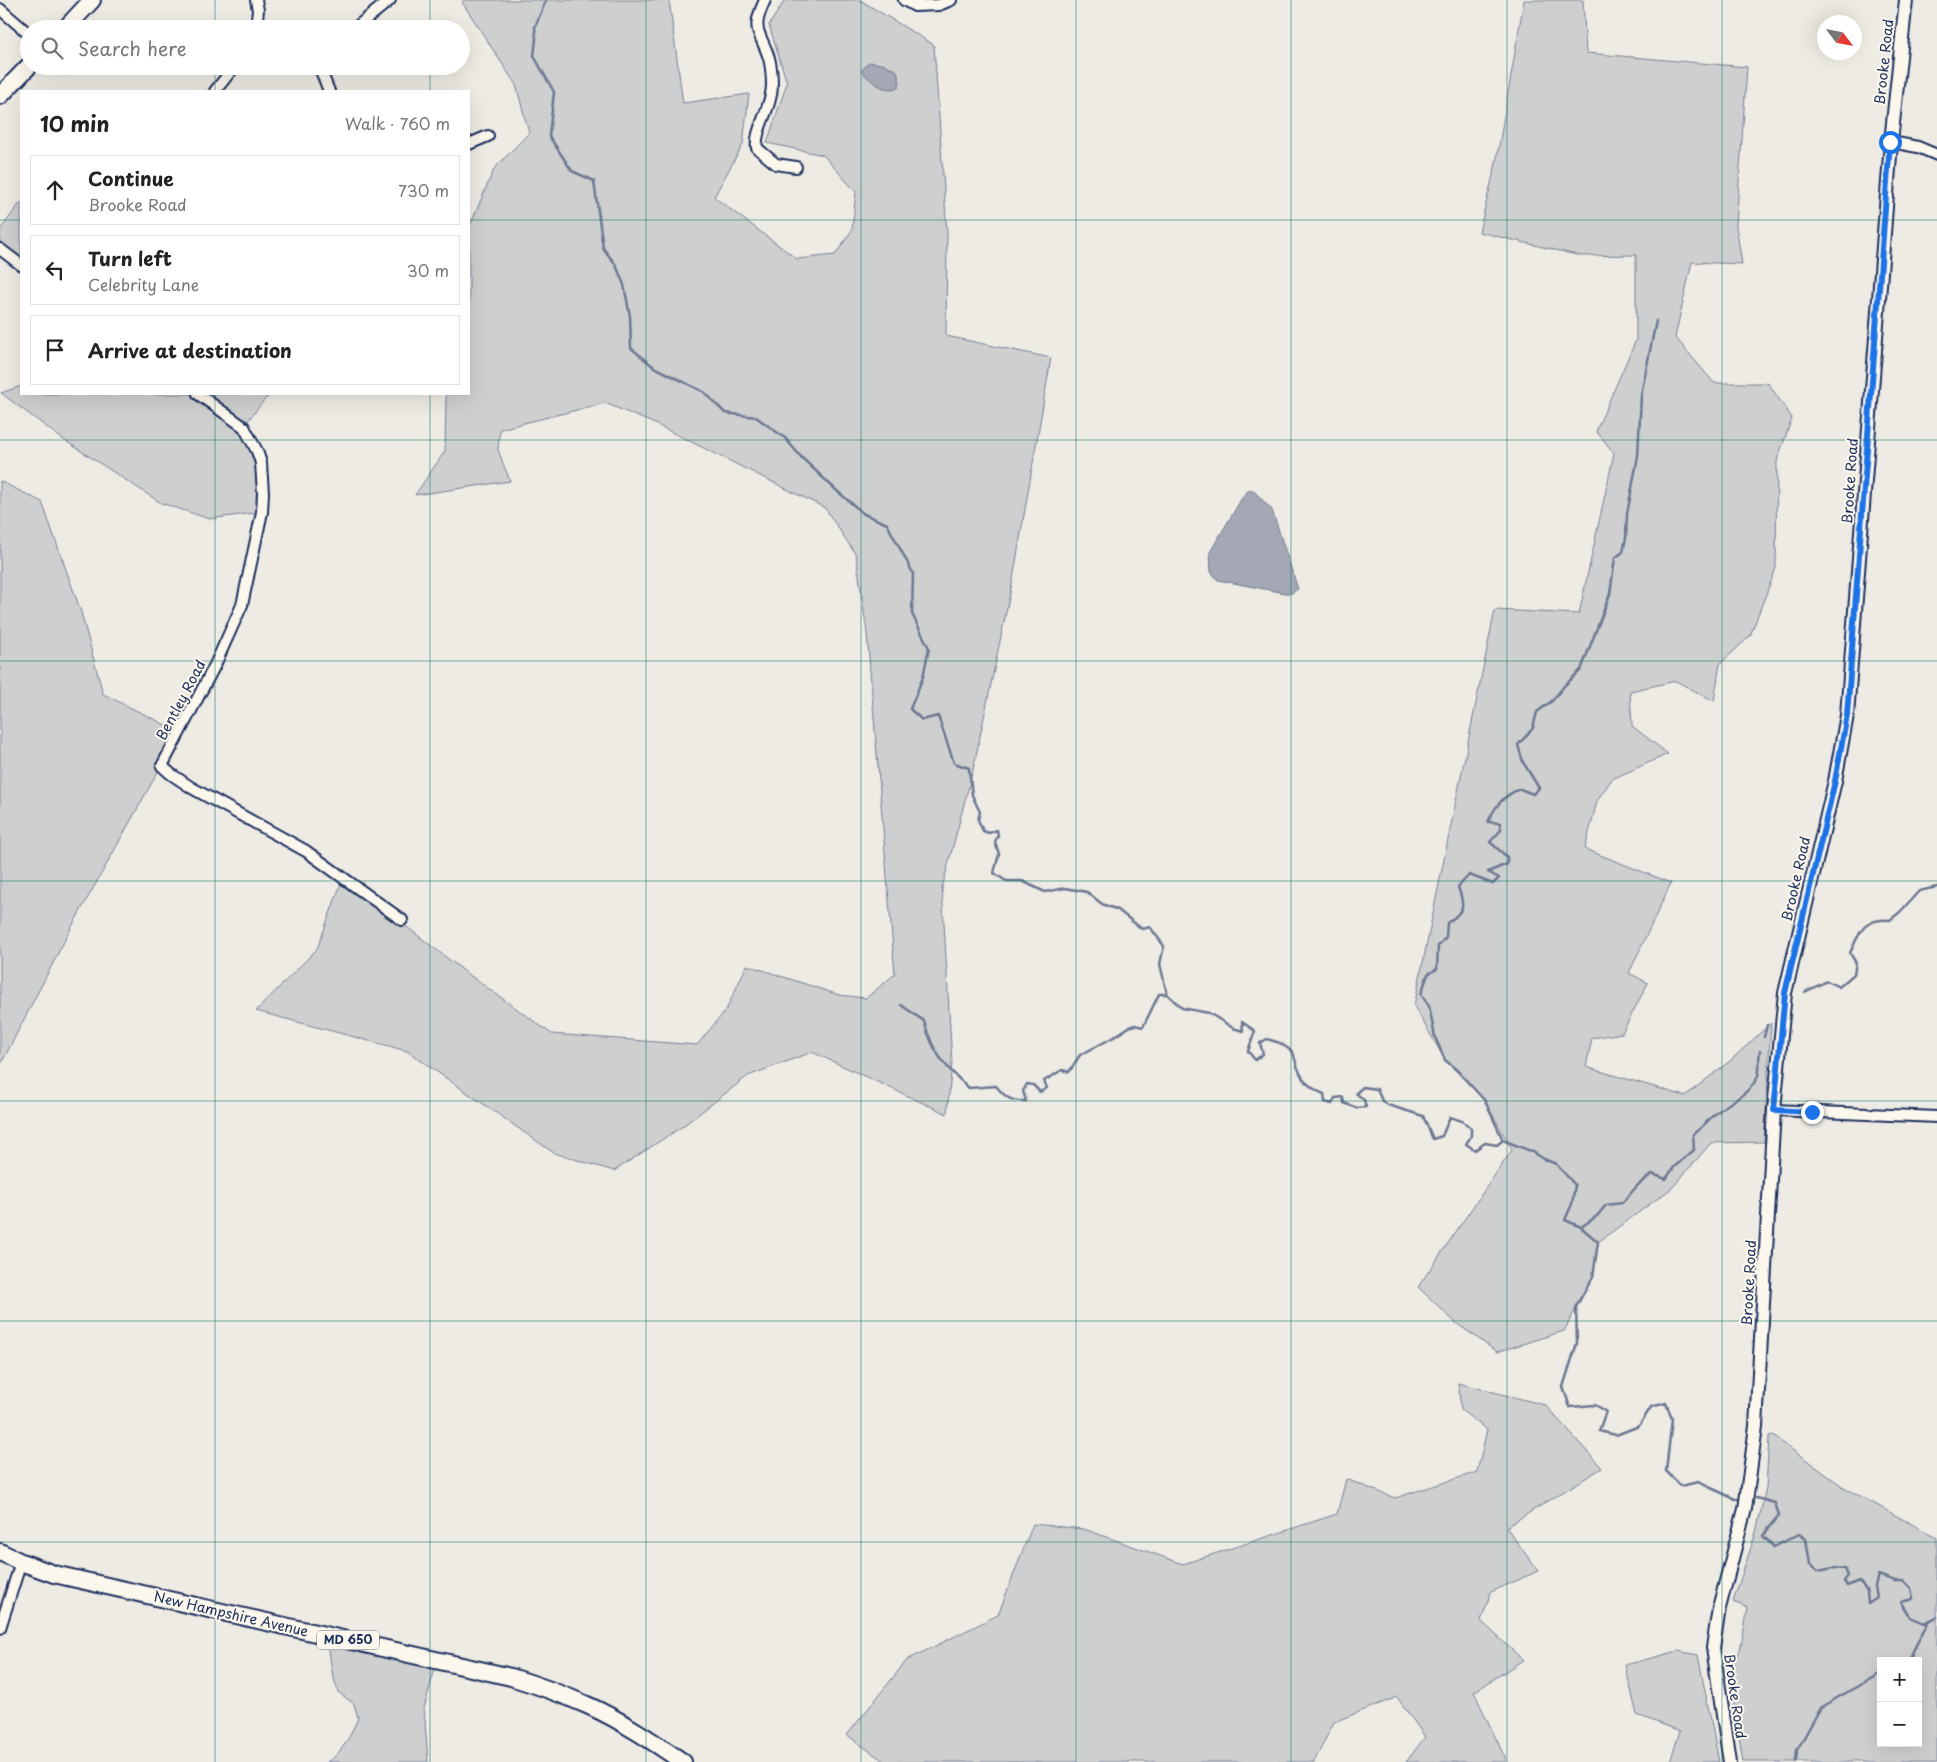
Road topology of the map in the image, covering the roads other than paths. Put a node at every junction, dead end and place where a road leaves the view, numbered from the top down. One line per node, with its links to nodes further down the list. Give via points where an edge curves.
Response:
1 (92, 0): 9 (main road)
2 (256, 0): 10 (street)
3 (390, 0): 11 (street)
4 (765, 0): 23 (street, via 757,19 758,34 769,59 772,98 758,132 757,148 776,164)
5 (904, 0): 6 (street, via 915,6 939,5)
6 (951, 0)
7 (1906, 0): 20 (street, Brooke Road)
8 (0, 8): 12 (street)
9 (73, 20)
10 (257, 20)
11 (365, 20)
12 (20, 26)
13 (20, 75): 18 (main road)
14 (228, 75): 16 (street)
15 (323, 75): 17 (street)
16 (216, 90)
17 (329, 90)
18 (0, 96)
19 (488, 136): 21 (street)
20 (1890, 142): 22 (street, via 1918,147); 28 (street, Brooke Road, via 1847,715 1835,781 1785,993)
21 (470, 144)
22 (1937, 155)
23 (796, 167)
24 (0, 250): 25 (street)
25 (20, 264)
26 (199, 395): 27 (street, Bentley Road, via 244,427 257,451 261,463 262,512 242,605 215,666 162,766 192,788 306,851)
27 (402, 920)
28 (1774, 1110): 29 (street); 34 (street, Brooke Road, via 1756,1426 1745,1508 1719,1608 1713,1648)
29 (1937, 1118)
30 (0, 1552): 31 (main road, New Hampshire Avenue / MD 650)
31 (21, 1562): 32 (street); 33 (main road, New Hampshire Avenue / MD 650, via 54,1574 511,1677 589,1705 632,1728)
32 (0, 1628)
33 (683, 1762)
34 (1730, 1762)

